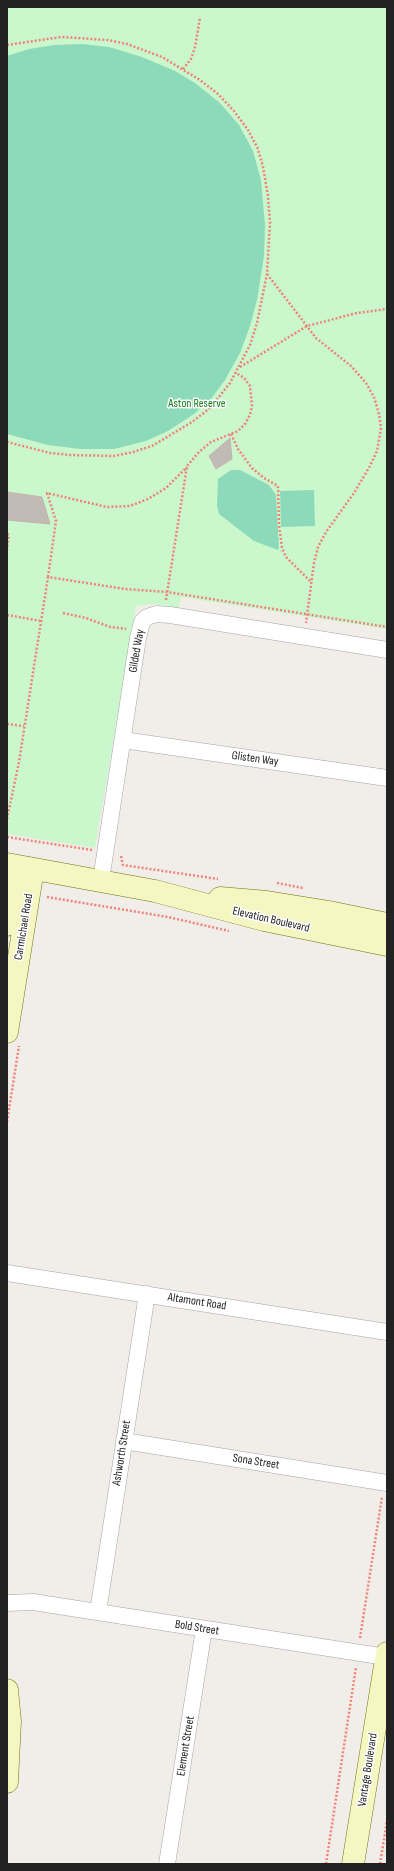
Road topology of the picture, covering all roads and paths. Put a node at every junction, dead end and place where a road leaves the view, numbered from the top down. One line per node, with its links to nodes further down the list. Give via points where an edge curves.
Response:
1 (200, 18): 3 (path, via 195,47 191,59)
2 (7, 45): 3 (path, via 61,38 108,40 148,52)
3 (183, 69): 4 (path, via 218,94 234,111 258,149 267,188 270,223)
4 (267, 274): 6 (path); 7 (path, via 250,345)
5 (387, 309): 6 (path, via 357,313)
6 (307, 326): 7 (path); 15 (path, via 316,338 351,366 366,384 374,397 381,428 377,451 370,466 318,547)
7 (239, 368): 8 (path)
8 (236, 373): 9 (path, via 250,386 252,406 245,424); 10 (path, via 221,396 192,422 152,446 133,452 114,456 70,455 50,453)
9 (230, 434): 11 (path, via 211,442); 15 (path, via 252,468 278,486 282,548 286,558)
10 (7, 442)
11 (187, 466): 14 (path, via 166,488 130,506 107,507 48,493 56,521); 17 (path)
12 (7, 534): 13 (path)
13 (7, 548)
14 (48, 577)
15 (311, 582): 21 (path)
16 (63, 613): 20 (path, via 110,627)
17 (164, 614): 20 (street, Gilded Way, via 147,617 142,622); 21 (street, Gilded Way)
18 (7, 615): 19 (path)
19 (41, 621)
20 (140, 631): 25 (street, Gilded Way)
21 (303, 636): 22 (street, Gilded Way)
22 (387, 650)
23 (7, 724): 24 (path)
24 (24, 726)
25 (123, 740): 26 (street, Glisten Way); 28 (street, Gilded Way)
26 (387, 778)
27 (7, 837): 28 (path)
28 (105, 852): 30 (street, Gilded Way); 31 (path, via 120,854 124,865)
29 (19, 866): 30 (street, Elevation Boulevard); 37 (street, Carmichael Road); 40 (street, Carmichael Road)
30 (101, 880): 34 (street, Elevation Boulevard)
31 (223, 880)
32 (272, 883): 33 (path)
33 (307, 888)
34 (155, 891): 36 (street, Elevation Boulevard, via 266,902); 39 (street, Elevation Boulevard, via 264,920)
35 (42, 898): 38 (path, via 44,896 168,917)
36 (387, 924)
37 (7, 925)
38 (236, 933)
39 (387, 945)
40 (13, 1037): 41 (path)
41 (7, 1122)
42 (7, 1273): 43 (street, Altamont Road)
43 (147, 1294): 44 (street, Altamont Road); 45 (street, Ashworth Street)
44 (387, 1332)
45 (124, 1441): 46 (street, Sona Street); 48 (street, Ashworth Street)
46 (387, 1483)
47 (7, 1602): 48 (street, Bold Street, via 33,1602)
48 (98, 1612): 49 (street, Bold Street)
49 (204, 1629): 50 (street, Bold Street); 55 (street, Element Street)
50 (387, 1655): 56 (street, Vantage Boulevard)
51 (7, 1690): 52 (street)
52 (8, 1721): 53 (street)
53 (7, 1782)
54 (387, 1821): 57 (path)
55 (167, 1864)
56 (353, 1864)
57 (380, 1864)

